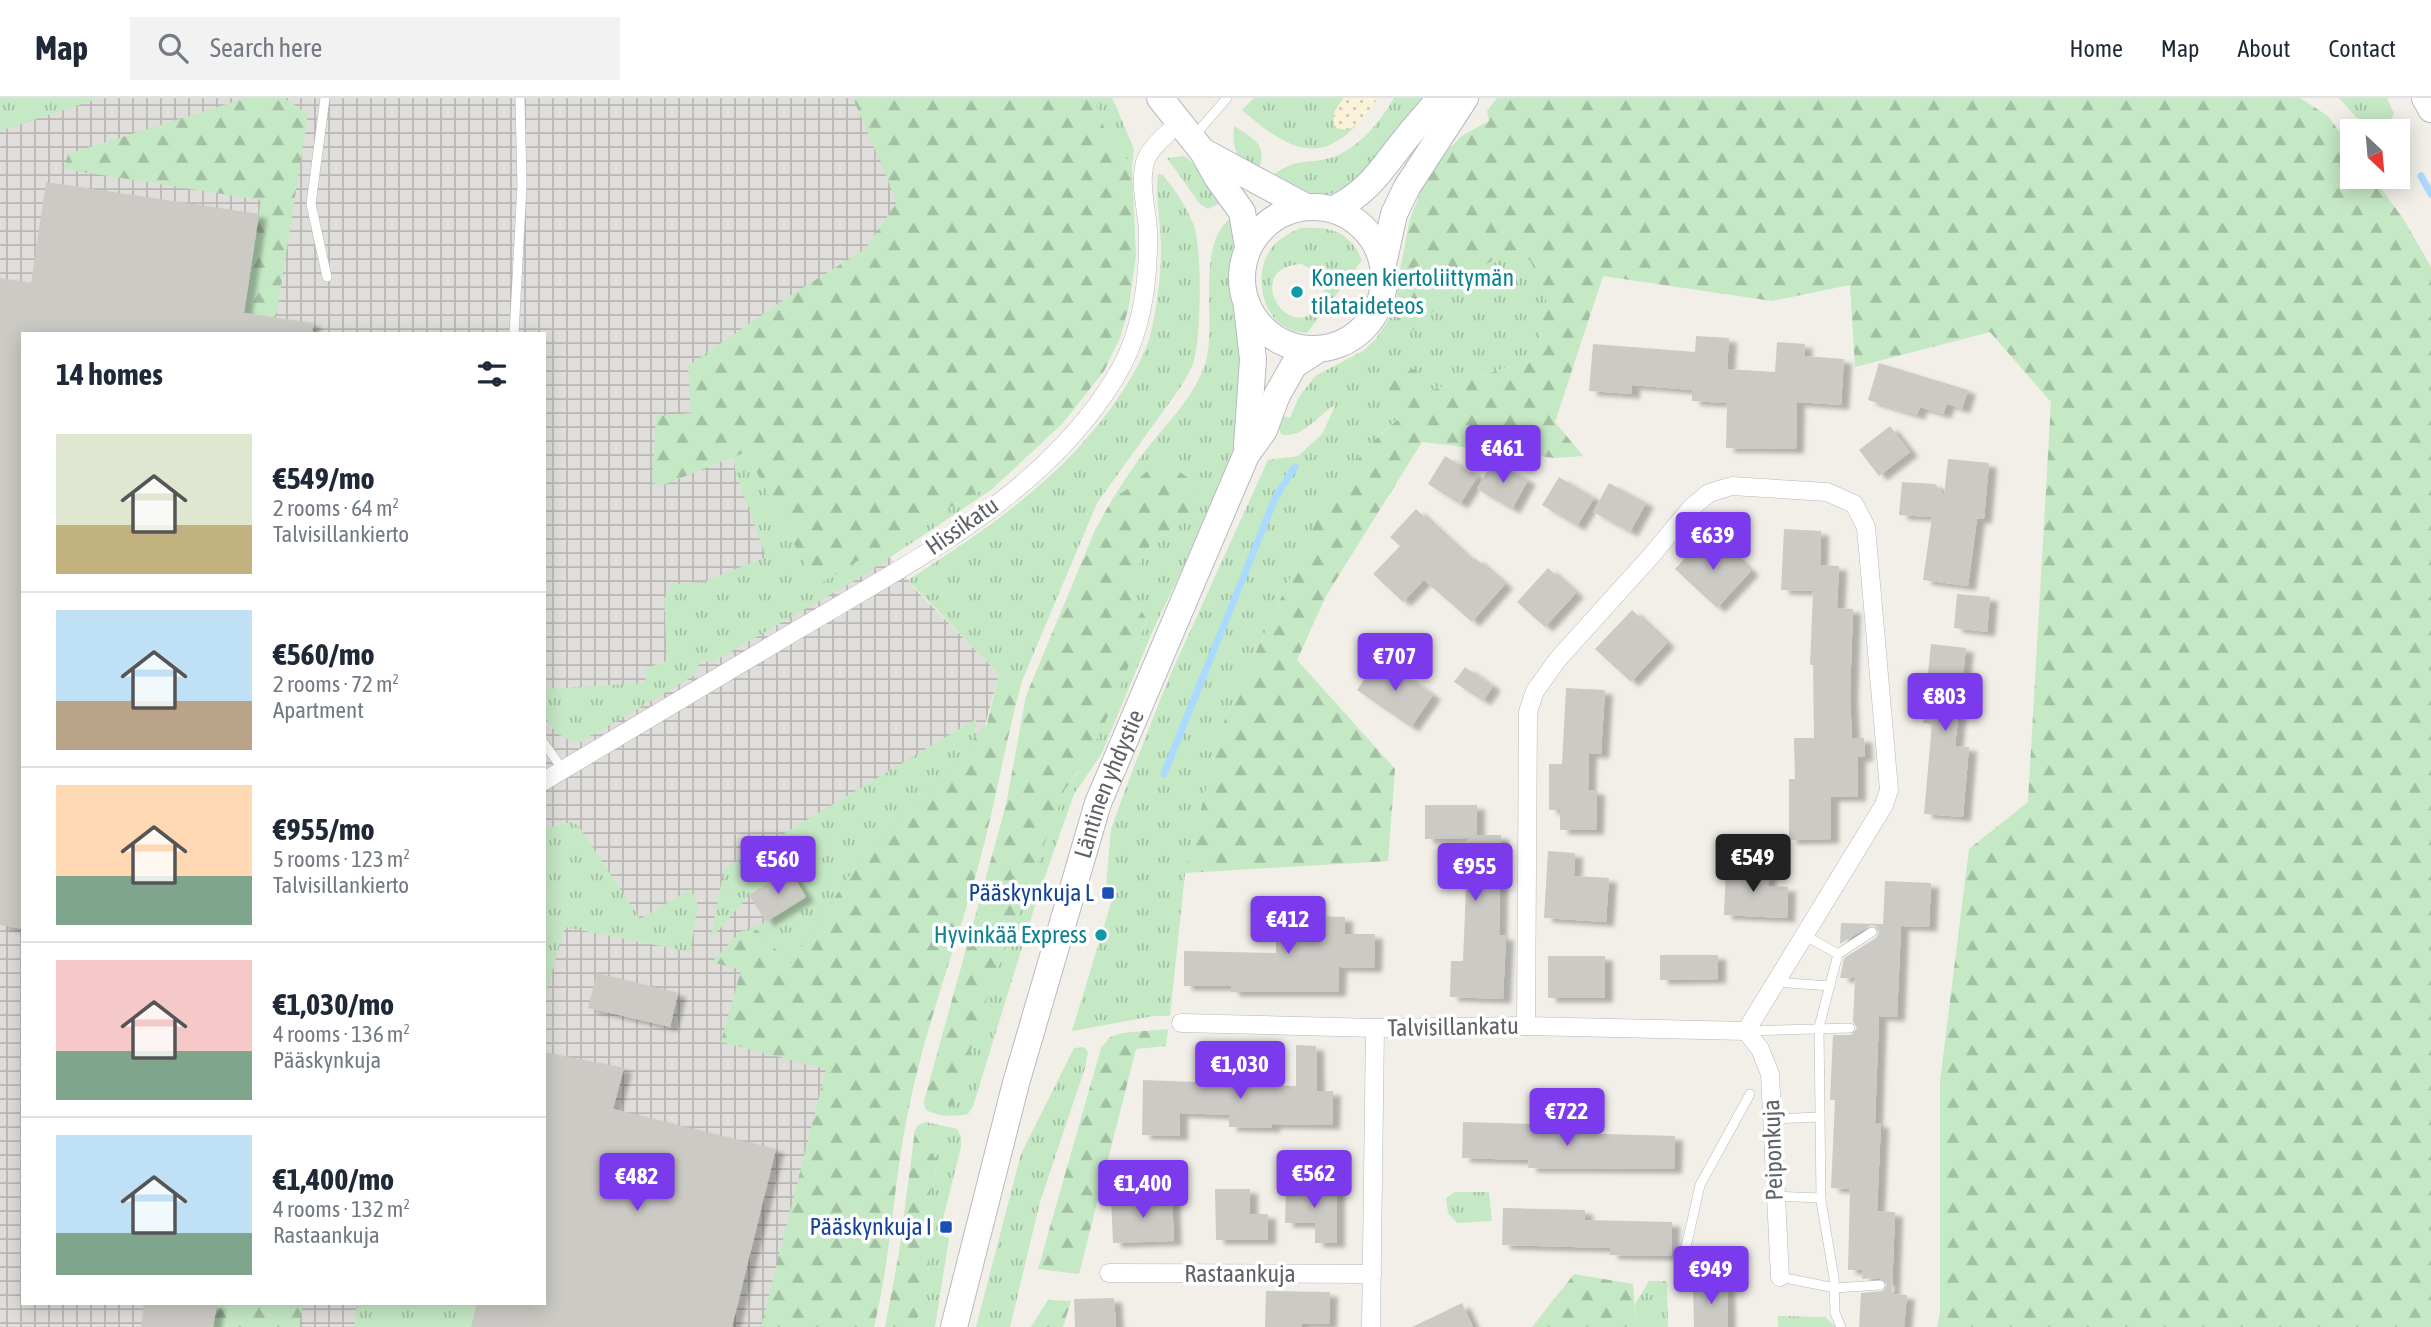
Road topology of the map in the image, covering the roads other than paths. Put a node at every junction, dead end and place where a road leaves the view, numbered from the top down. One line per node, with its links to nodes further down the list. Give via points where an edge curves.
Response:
1 (325, 98): 14 (lane, via 311,204)
2 (520, 98): 16 (lane, via 522,186)
3 (1160, 98): 9 (main road)
4 (1227, 98): 9 (lane)
5 (1440, 98): 11 (main road, via 1370,185)
6 (1465, 98): 13 (main road, via 1407,187 1394,214)
7 (2425, 98): 8 (main road)
8 (2431, 110)
9 (1191, 137): 10 (main road); 12 (main road, via 1242,212); 20 (street, Hissikatu, via 1150,152 1143,166 1148,229 1143,309 1116,377 1046,463 911,562)
10 (1304, 206): 11 (main road); 12 (main road, via 1271,220)
11 (1335, 209): 13 (main road, via 1361,225 1377,246)
12 (1248, 247): 15 (main road, via 1243,286)
13 (1383, 264): 17 (main road, via 1381,297 1366,325 1343,341)
14 (327, 277)
15 (1247, 306): 17 (main road, via 1274,337 1296,348); 18 (main road, Läntinen yhdystie, via 1253,359)
16 (514, 332)
17 (1317, 349): 18 (main road, Läntinen yhdystie, via 1294,365 1264,430)
18 (1246, 455): 44 (main road, Läntinen yhdystie, via 1098,803 1016,1083)
19 (546, 746): 20 (lane)
20 (563, 770): 21 (street, Hissikatu)
21 (546, 780)
22 (1872, 932): 24 (lane)
23 (1804, 935): 24 (lane); 25 (street); 28 (street, via 1889,790 1869,543 1864,520 1854,504 1827,492 1719,488 1691,508 1535,691 1528,712)
24 (1838, 954): 26 (lane)
25 (1775, 982): 26 (lane); 32 (street)
26 (1830, 986): 29 (lane)
27 (1181, 1023): 30 (street)
28 (1526, 1026): 30 (street, Talvisillankatu); 32 (street, Talvisillankatu)
29 (1819, 1027): 31 (lane); 32 (lane); 34 (lane)
30 (1375, 1028): 40 (street, Talvisillankatu)
31 (1850, 1028)
32 (1746, 1031): 35 (street, Peiponkuja, via 1770,1074)
33 (1750, 1094): 38 (lane, via 1700,1185)
34 (1820, 1117): 35 (lane); 37 (lane)
35 (1772, 1119): 36 (street, Peiponkuja)
36 (1775, 1196): 37 (lane); 41 (street, Peiponkuja)
37 (1821, 1198): 43 (lane)
38 (1681, 1270)
39 (1109, 1273): 40 (street, Rastaankuja)
40 (1372, 1274): 45 (street, Talvisillankatu)
41 (1780, 1277): 43 (lane)
42 (1880, 1285): 43 (lane)
43 (1835, 1288): 46 (lane, via 1835,1313)
44 (954, 1327)
45 (1371, 1327)
46 (1841, 1327)

